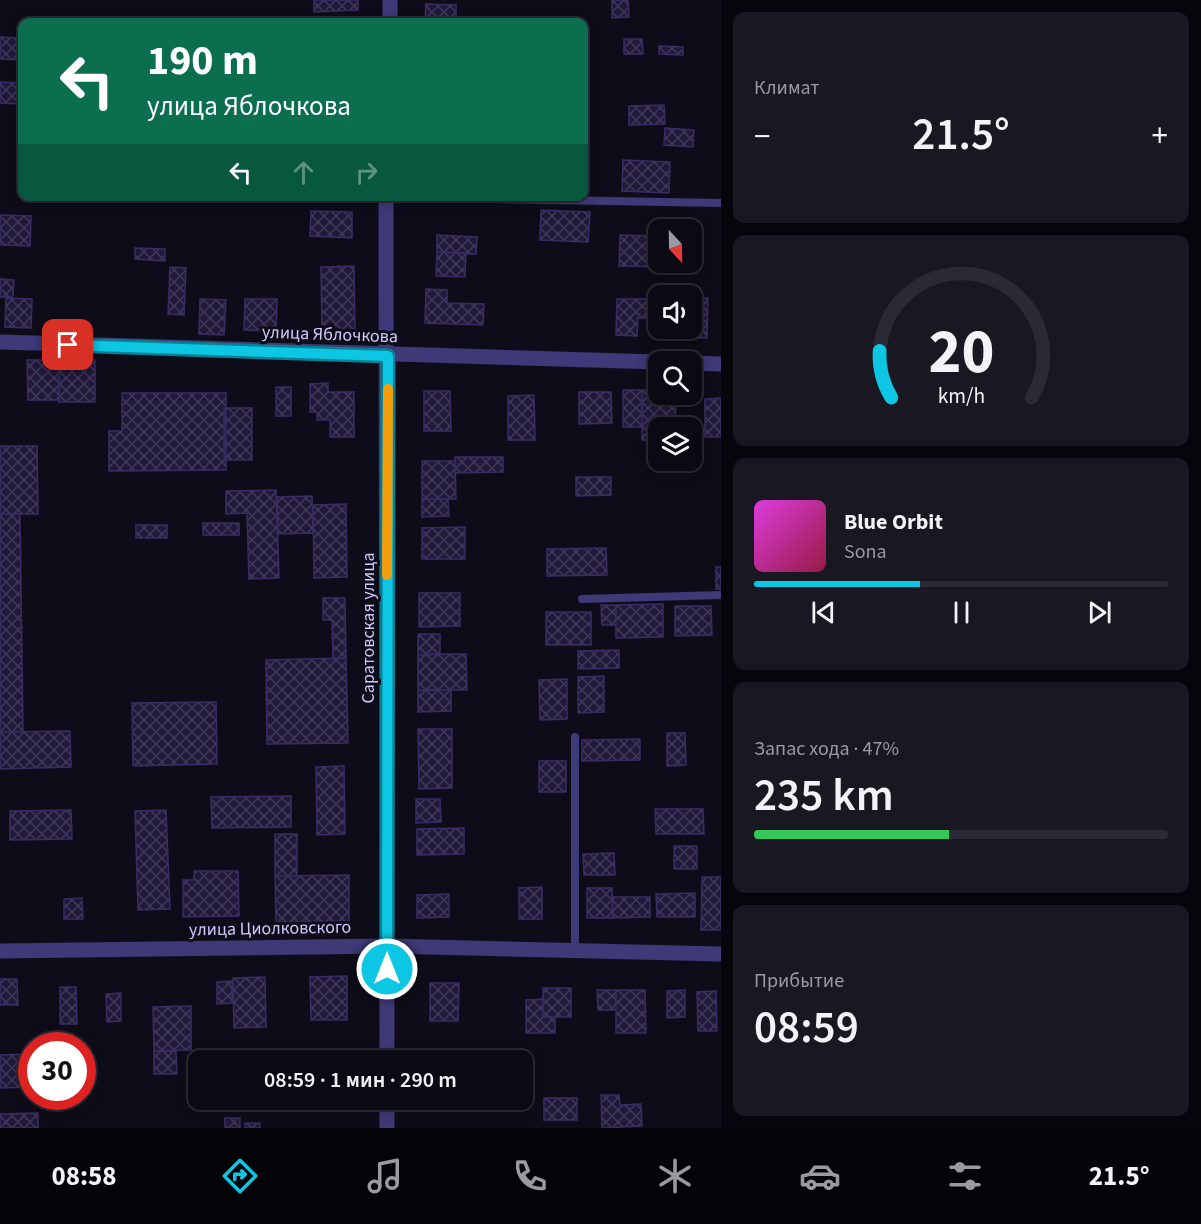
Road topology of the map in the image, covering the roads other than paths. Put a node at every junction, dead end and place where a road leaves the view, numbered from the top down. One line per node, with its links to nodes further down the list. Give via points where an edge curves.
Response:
1 (390, 0): 2 (street)
2 (390, 18)
3 (386, 201): 7 (street, Саратовская улица)
4 (588, 201): 5 (lane)
5 (721, 203)
6 (0, 342): 7 (street, улица Яблочкова)
7 (388, 356): 8 (street, улица Яблочкова); 14 (street, Саратовская улица)
8 (648, 362)
9 (702, 363): 10 (street)
10 (721, 364)
11 (721, 596): 12 (lane)
12 (582, 599)
13 (575, 737): 15 (lane)
14 (387, 946): 15 (street, улица Циолковского); 16 (street, улица Циолковского); 18 (street, Саратовская улица)
15 (575, 950): 17 (street, улица Циолковского)
16 (0, 951)
17 (721, 954)
18 (387, 1050)
19 (387, 1110): 20 (street)
20 (387, 1128)

